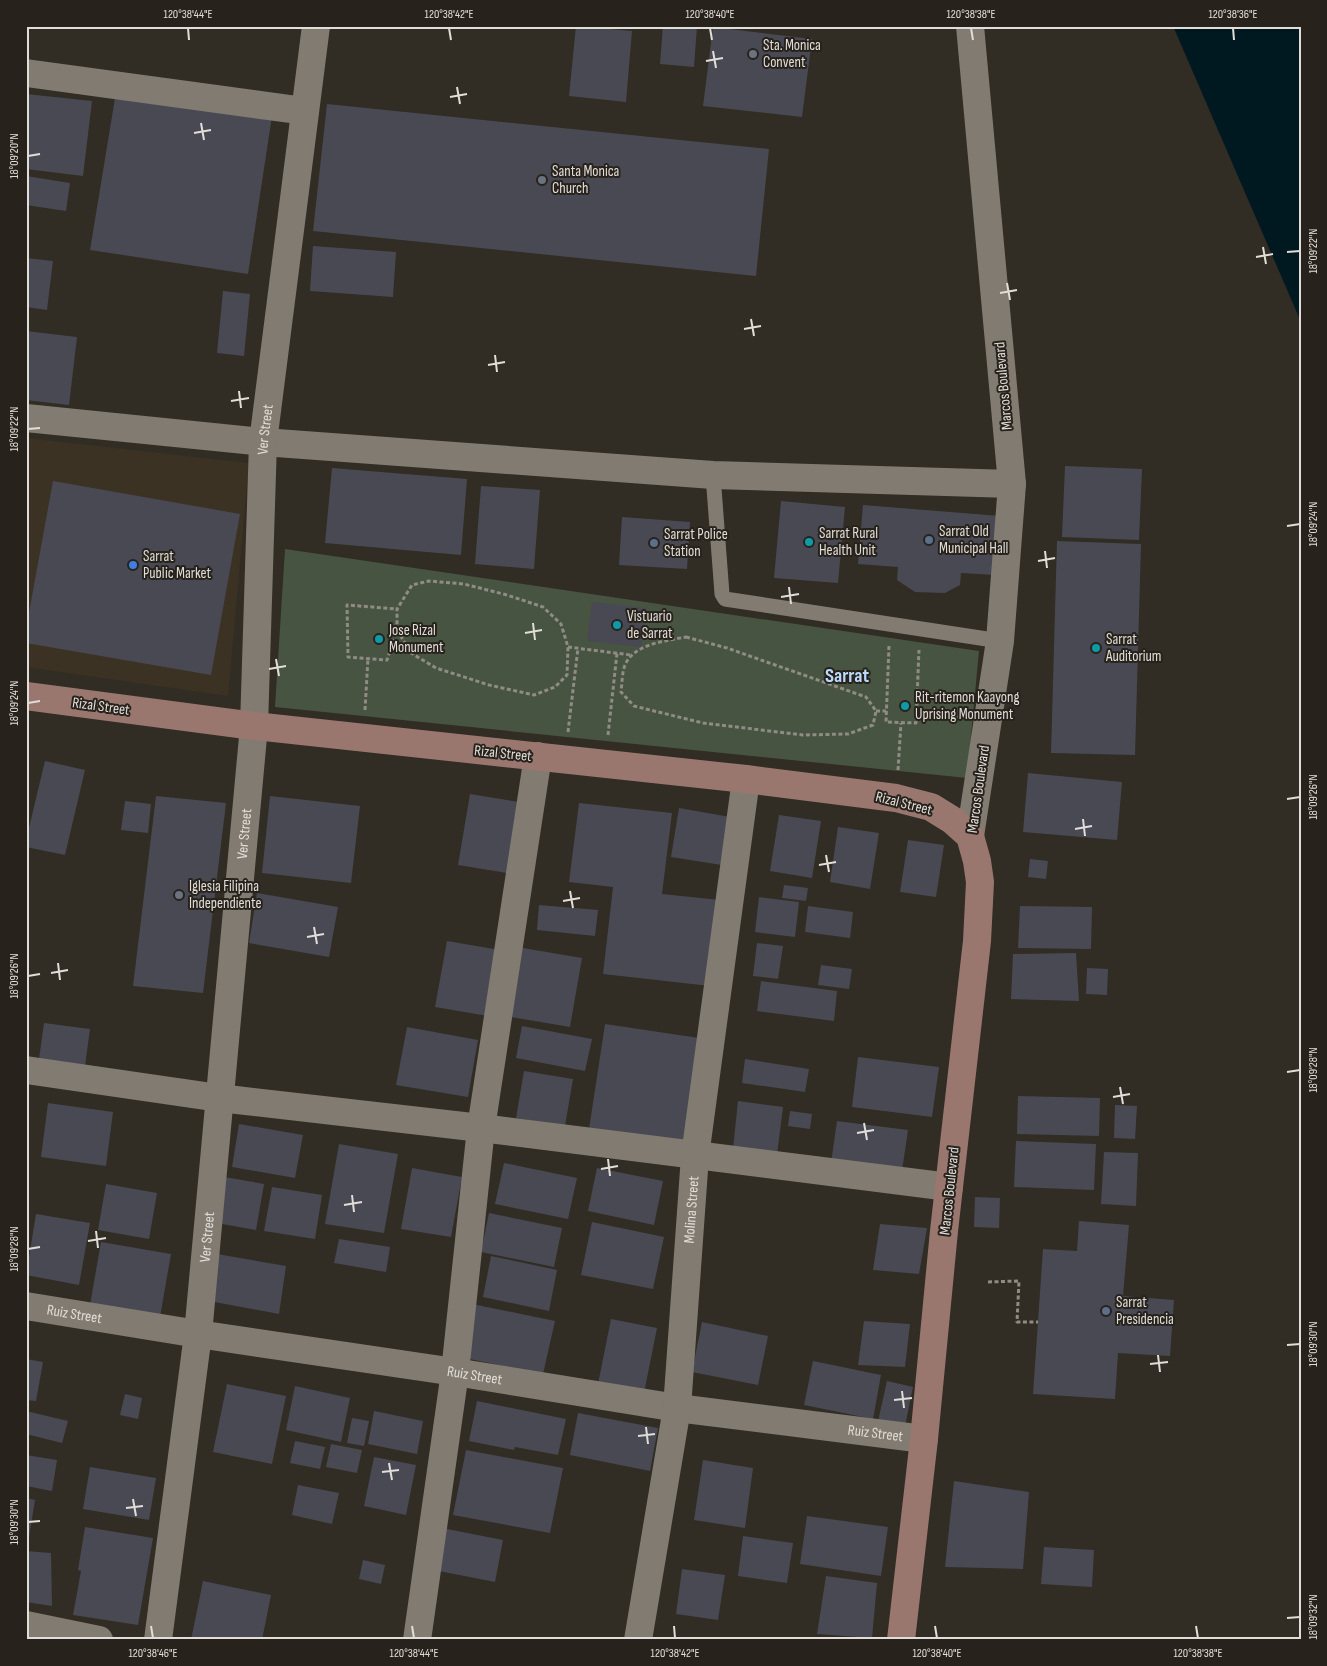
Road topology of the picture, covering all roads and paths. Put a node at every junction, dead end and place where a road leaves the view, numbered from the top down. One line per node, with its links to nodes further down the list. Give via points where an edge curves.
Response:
1 (316, 26): 4 (street, Ver Street)
2 (970, 26): 8 (street, Marcos Boulevard)
3 (26, 73): 4 (street)
4 (305, 111): 6 (street, Ver Street)
5 (26, 418): 6 (street)
6 (263, 442): 7 (street); 25 (street, Ver Street)
7 (713, 475): 8 (street); 10 (lane, via 722,594 725,599)
8 (1012, 484): 13 (street, Marcos Boulevard)
9 (397, 609): 12 (path); 14 (path, via 412,585 429,581 464,584 543,607 561,624); 18 (path, via 347,605 348,657)
10 (890, 625): 11 (lane); 21 (path)
11 (920, 629): 13 (lane); 22 (path)
12 (397, 630): 14 (path, via 411,653 436,668 534,695 555,687 567,675); 18 (path, via 387,660)
13 (1000, 641): 23 (street, Marcos Boulevard)
14 (568, 647): 15 (path)
15 (578, 648): 16 (path); 27 (path, via 568,734)
16 (617, 653): 17 (path); 28 (path)
17 (631, 655): 20 (path, via 654,643 686,637 728,648 866,697); 20 (path, via 624,668 621,692 634,706 703,723 803,735 848,734 873,724)
18 (368, 658): 26 (path)
19 (26, 696): 25 (main road, Rizal Street)
20 (876, 711): 21 (path)
21 (886, 711): 24 (path, via 886,722)
22 (916, 712): 23 (path); 24 (path, via 916,723)
23 (988, 722): 31 (street, Marcos Boulevard)
24 (901, 723): 30 (path)
25 (254, 726): 26 (main road, Rizal Street); 33 (street, Ver Street)
26 (364, 738): 27 (main road, Rizal Street)
27 (538, 756): 28 (main road, Rizal Street); 34 (street)
28 (605, 764): 29 (main road, Rizal Street)
29 (746, 779): 30 (main road, Rizal Street); 35 (street, Molina Street)
30 (896, 798): 31 (main road, Rizal Street, via 931,807)
31 (970, 836): 36 (main road, Marcos Boulevard, via 980,882 977,941)
32 (26, 1070): 33 (street)
33 (219, 1098): 34 (street); 40 (street, Ver Street)
34 (481, 1128): 35 (street); 41 (street)
35 (695, 1156): 36 (street); 42 (street, Molina Street)
36 (949, 1188): 43 (main road, Marcos Boulevard)
37 (988, 1282): 39 (path, via 1019,1281 1017,1322)
38 (26, 1306): 40 (street, Ruiz Street)
39 (1038, 1322)
40 (198, 1334): 41 (street, Ruiz Street); 46 (street, Ver Street)
41 (455, 1372): 42 (street, Ruiz Street); 47 (street)
42 (677, 1408): 43 (street, Ruiz Street); 48 (street, Molina Street)
43 (924, 1439): 49 (main road, Marcos Boulevard)
44 (26, 1626): 45 (street)
45 (99, 1640)
46 (158, 1640)
47 (417, 1640)
48 (638, 1640)
49 (901, 1640)

